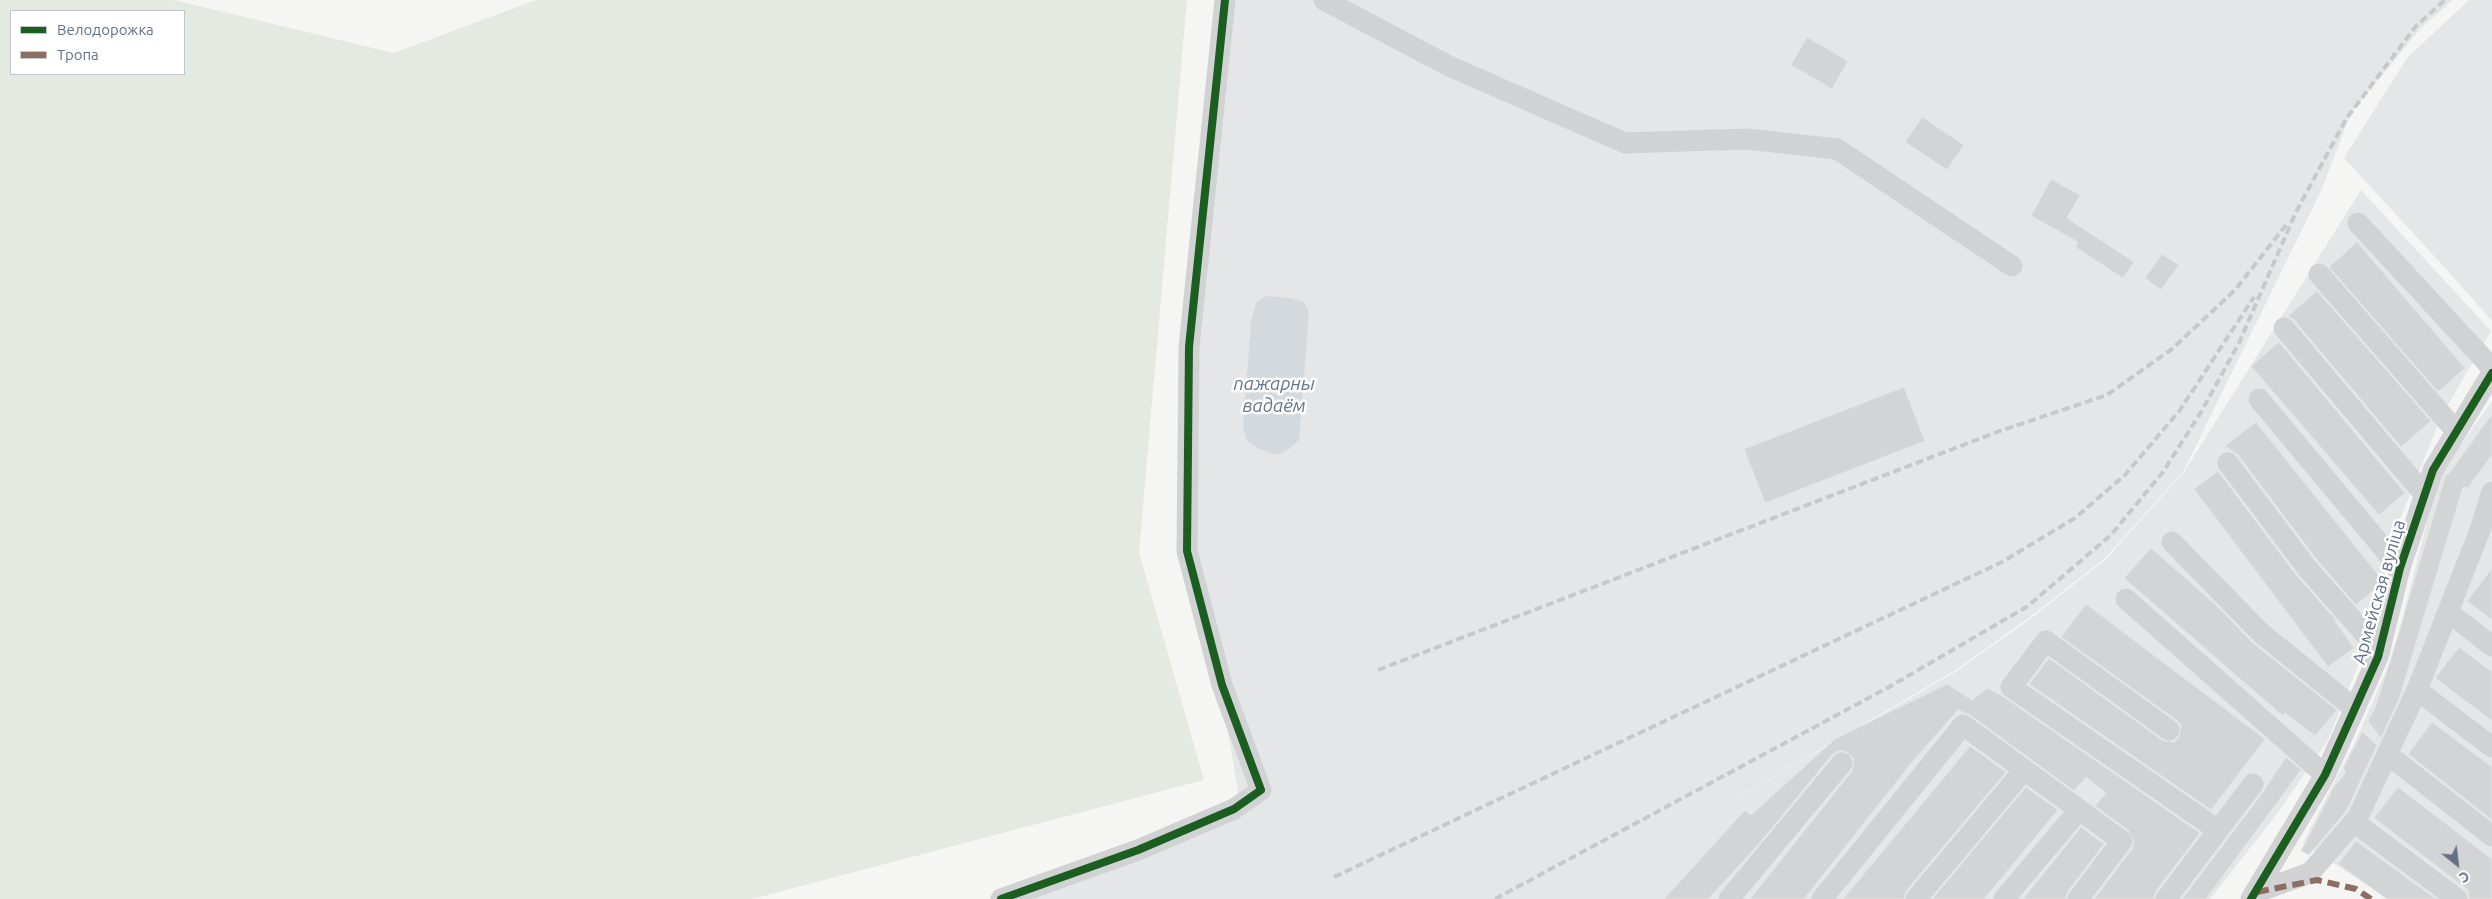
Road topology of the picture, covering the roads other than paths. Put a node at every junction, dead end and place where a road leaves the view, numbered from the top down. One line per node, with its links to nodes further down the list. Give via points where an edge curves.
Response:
1 (1225, 0): 35 (street, via 1189,346 1187,551 1222,685 1261,790 1234,808 1138,850)
2 (1324, 0): 4 (street, via 1449,66 1625,143 1746,139 1837,149)
3 (2358, 223): 7 (street)
4 (2012, 266)
5 (2320, 274): 10 (street)
6 (2284, 328): 13 (street)
7 (2492, 368)
8 (2492, 373): 10 (street, Армейская вуліца)
9 (2259, 399): 16 (street)
10 (2456, 430): 13 (street, Армейская вуліца, via 2433,470)
11 (2228, 463): 20 (street, via 2307,568)
12 (2492, 492): 14 (street)
13 (2424, 494): 16 (street, Армейская вуліца)
14 (2486, 538): 18 (street)
15 (2172, 542): 22 (street, via 2261,633)
16 (2400, 568): 20 (street, Армейская вуліца)
17 (2126, 599): 28 (street)
18 (2448, 612): 19 (street); 21 (street)
19 (2492, 646)
20 (2380, 650): 22 (street, Армейская вуліца)
21 (2417, 690): 24 (street); 25 (street)
22 (2355, 708): 28 (street, Армейская вуліца)
23 (2169, 730): 32 (street, via 2046,640 2011,687)
24 (2492, 747)
25 (2387, 754): 31 (street); 33 (street)
26 (1842, 763): 36 (street)
27 (2024, 770): 30 (street); 37 (street, via 1963,725); 38 (street)
28 (2325, 775): 34 (street, Армейская вуліца)
29 (2252, 784): 32 (street)
30 (2079, 810): 39 (street); 40 (street, via 2122,841)
31 (2354, 822): 34 (street, via 2310,873); 42 (street)
32 (2218, 830): 41 (street)
33 (2492, 836)
34 (2254, 896)
35 (1001, 899)
36 (1729, 899)
37 (1822, 899)
38 (1916, 899)
39 (2004, 899)
40 (2078, 899)
41 (2166, 899)
42 (2457, 899)

